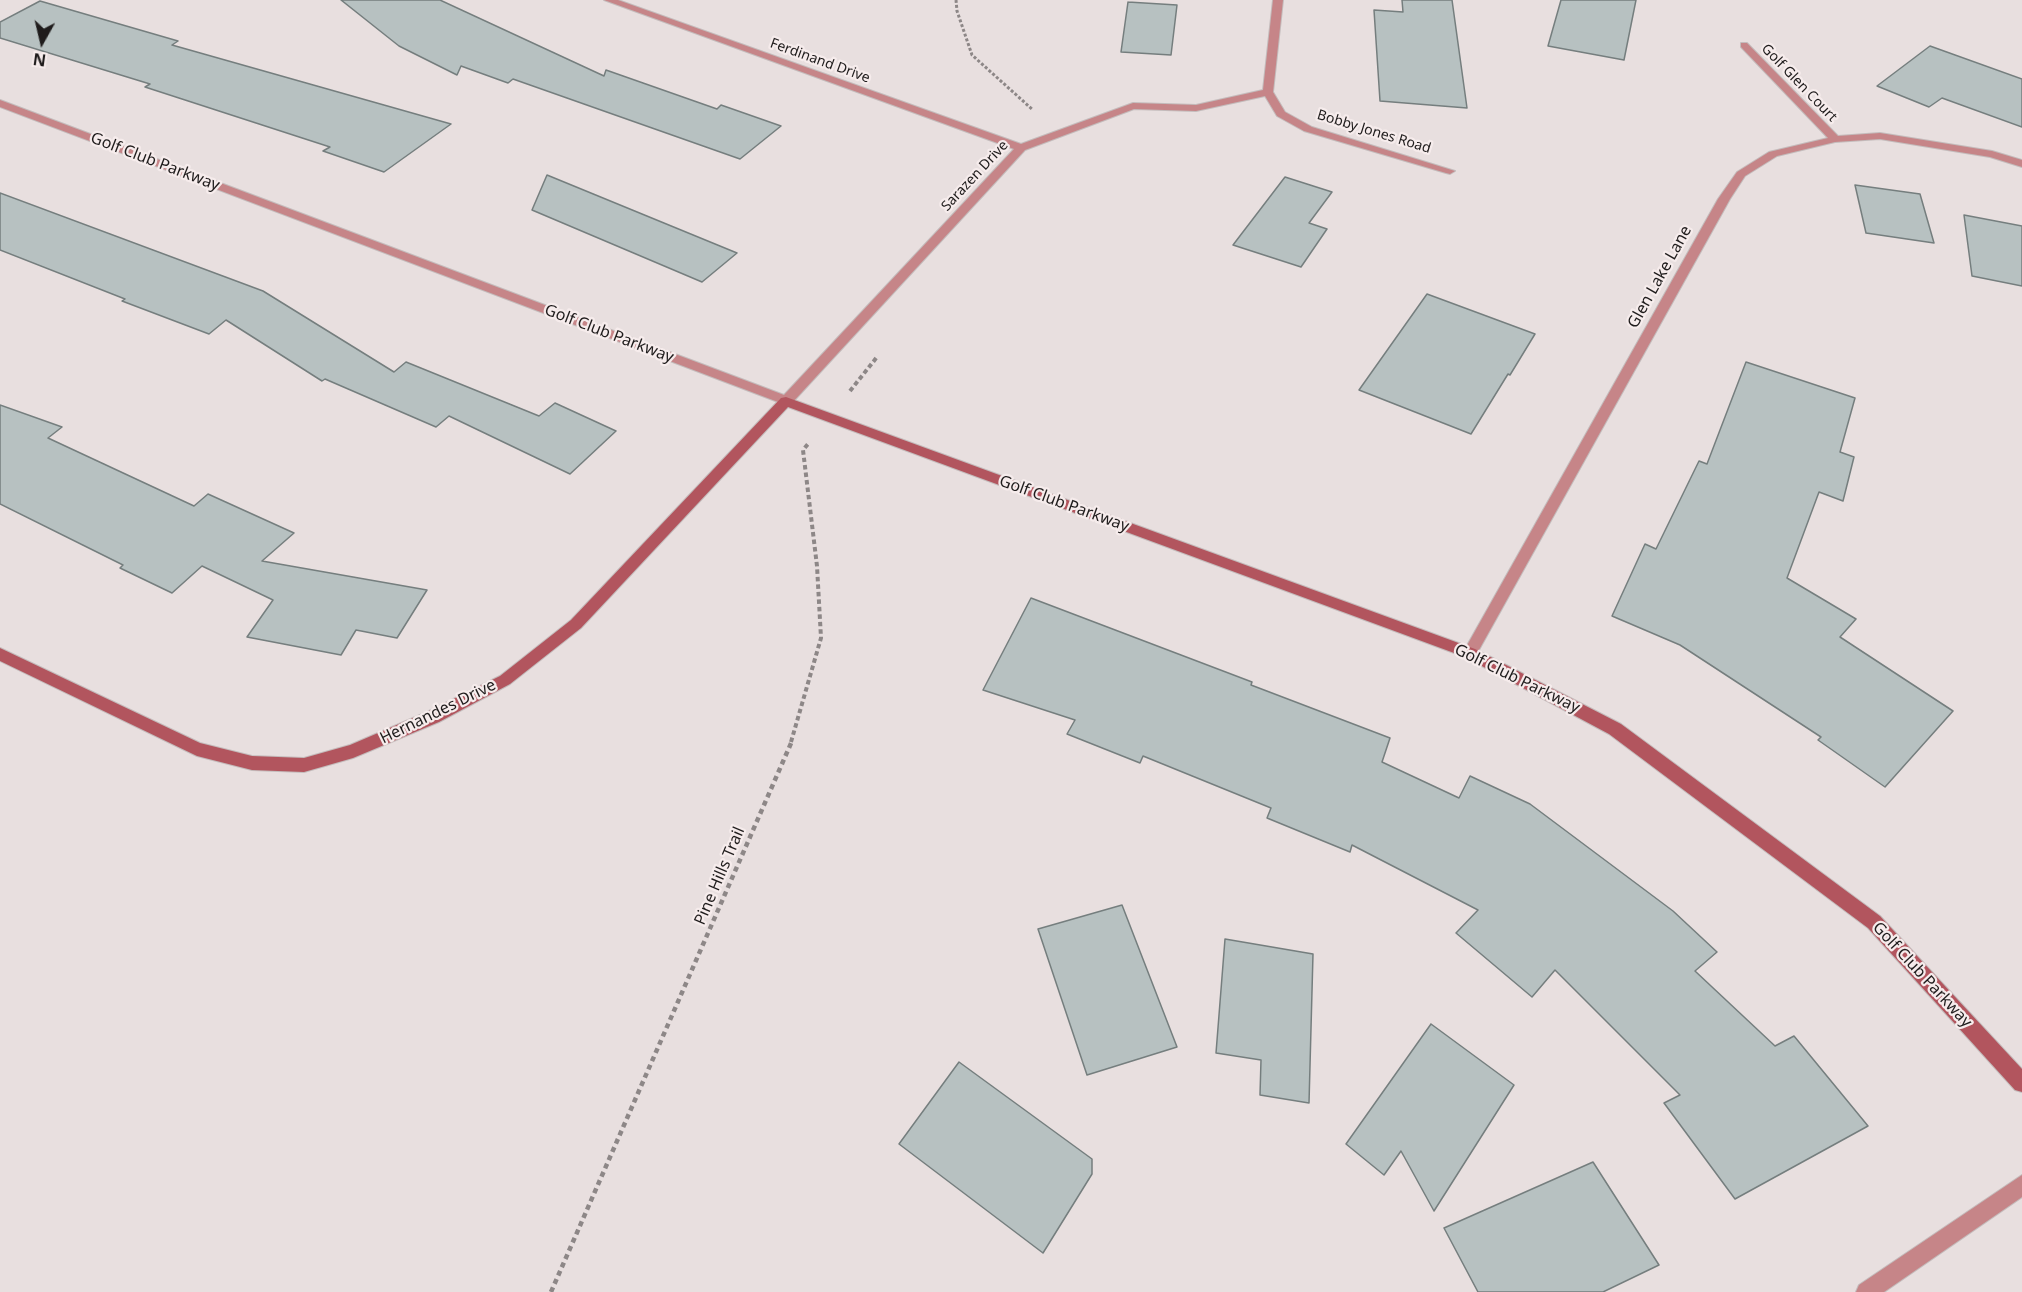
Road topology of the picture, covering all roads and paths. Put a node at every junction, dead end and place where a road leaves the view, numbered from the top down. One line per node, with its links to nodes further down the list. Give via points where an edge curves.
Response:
1 (609, 0): 9 (street, Ferdinand Drive)
2 (957, 0): 7 (path, via 972,55)
3 (1278, 0): 5 (street)
4 (1744, 45): 8 (street, Golf Glen Court)
5 (1268, 92): 9 (street, Sarazen Drive, via 1196,108 1133,106); 11 (street, Bobby Jones Road, via 1281,114 1308,129)
6 (0, 103): 12 (street, Golf Club Parkway)
7 (1039, 116)
8 (1835, 139): 10 (street, Glen Lake Lane, via 1880,136 1922,141 1992,153); 14 (street, Glen Lake Lane, via 1773,154 1741,174)
9 (1021, 148): 12 (street, Sarazen Drive)
10 (2022, 164)
11 (1450, 171)
12 (786, 401): 14 (street, Golf Club Parkway); 15 (street, Hernandes Drive, via 576,624 505,680 433,717 353,751 304,765 252,763 197,749)
13 (803, 450): 18 (path, Pine Hills Trail, via 821,638 796,731)
14 (1470, 653): 16 (street, Golf Club Parkway, via 1615,729 1874,922)
15 (0, 654)
16 (2022, 1083)
17 (2022, 1185): 19 (street)
18 (551, 1292)
19 (1866, 1292)

